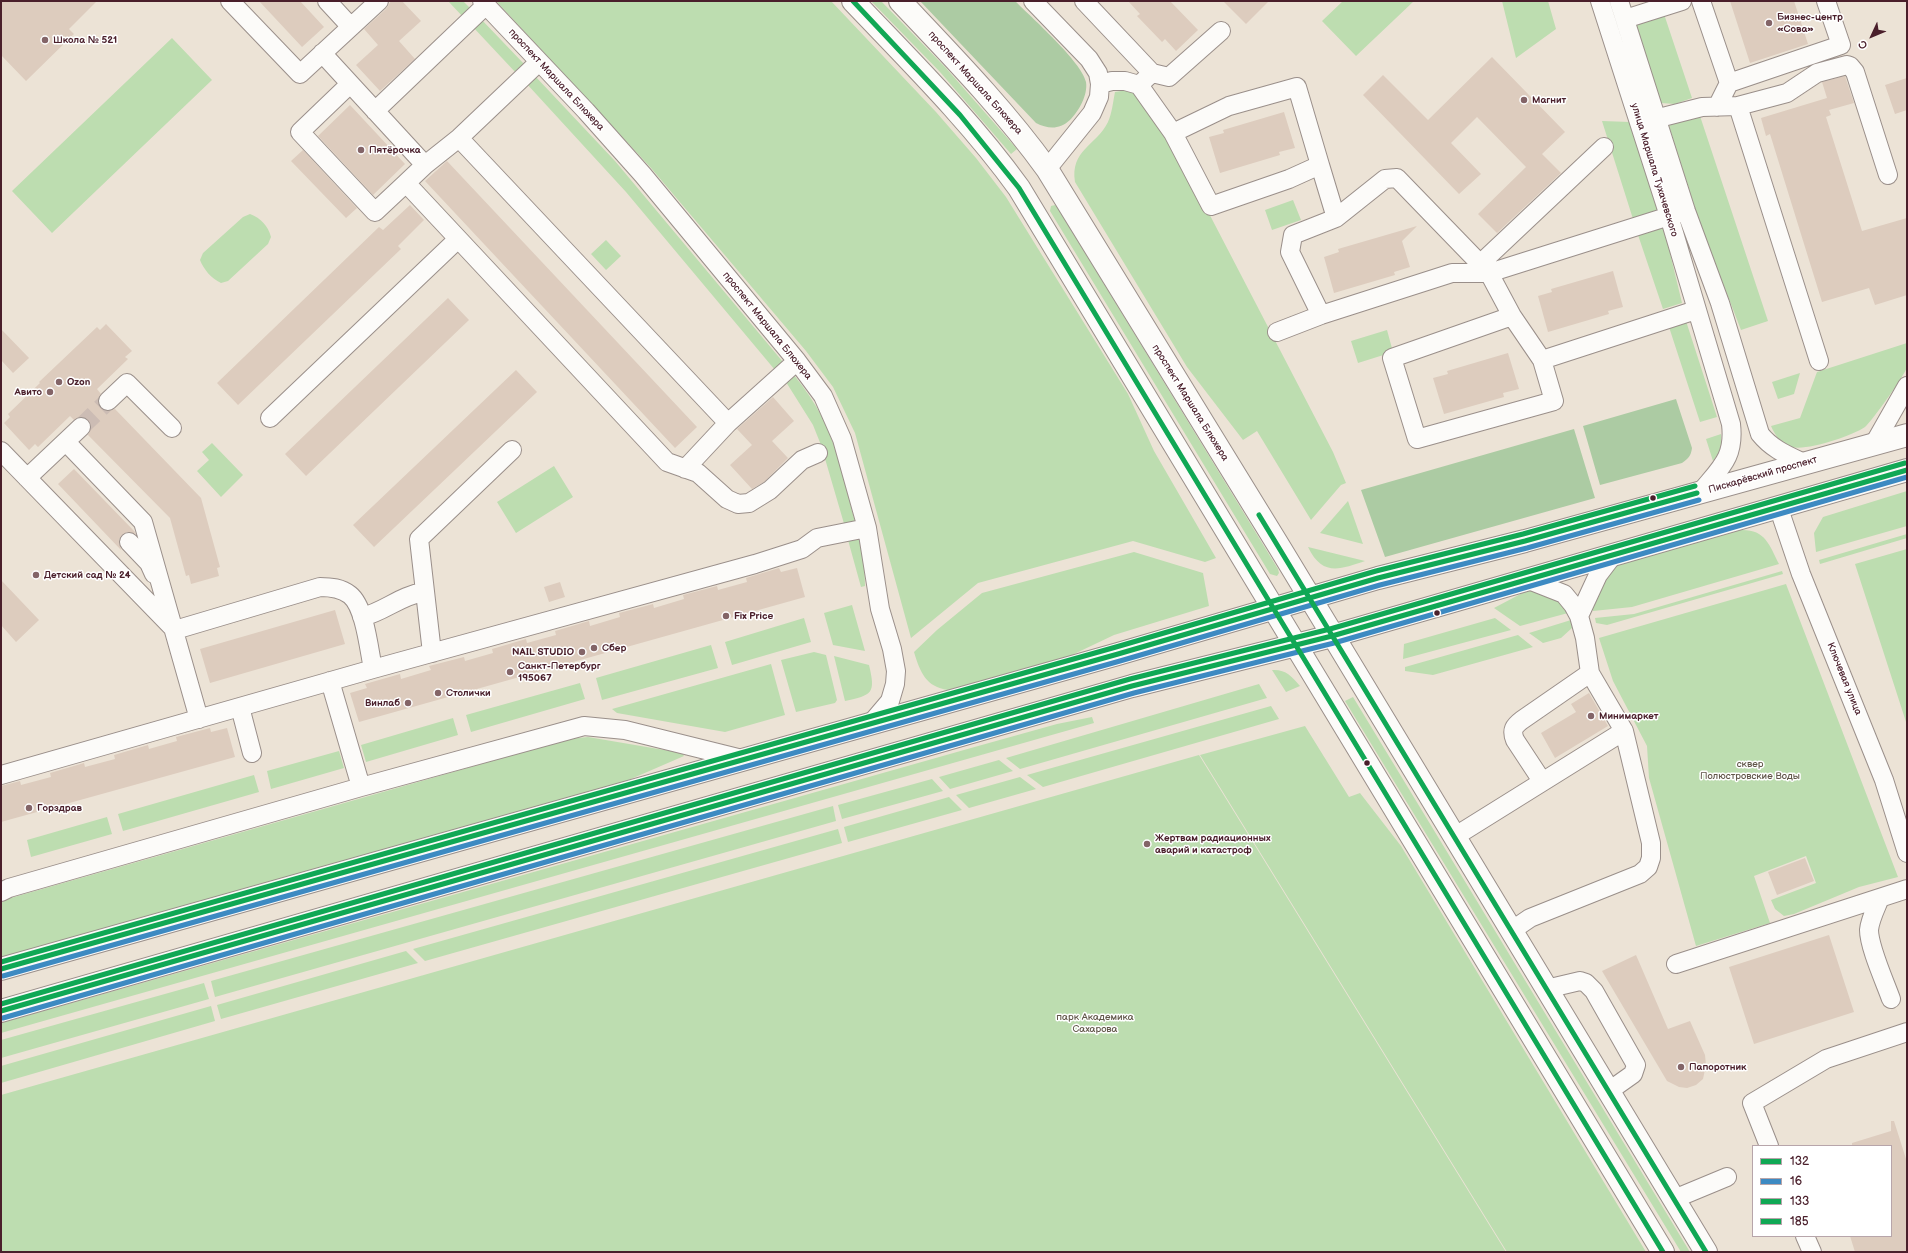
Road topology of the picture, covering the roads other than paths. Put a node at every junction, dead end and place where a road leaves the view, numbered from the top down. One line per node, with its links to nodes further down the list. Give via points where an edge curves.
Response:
1 (230, 1): 17 (street, via 300,74)
2 (327, 1): 15 (street)
3 (379, 1): 15 (street)
4 (852, 1): 35 (main road, via 967,123)
5 (900, 1): 32 (main road, проспект Маршала Блюхера, via 992,99)
6 (1033, 1): 22 (street, via 1090,59 1098,73)
7 (1084, 1): 19 (street)
8 (1600, 1): 26 (street, улица Маршала Тухачевского)
9 (1619, 1): 14 (street, улица Маршала Тухачевского)
10 (1682, 1): 14 (street)
11 (1701, 1): 20 (street)
12 (1826, 1): 20 (street, via 1840,45)
13 (484, 3): 18 (street, проспект Маршала Блюхера); 25 (street)
14 (1625, 19): 26 (street, улица Маршала Тухачевского)
15 (351, 27): 17 (street)
16 (1221, 31): 19 (street, via 1169,77)
17 (322, 53): 21 (street)
18 (539, 62): 28 (street); 46 (street, проспект Маршала Блюхера, via 643,175)
19 (1146, 79): 22 (street); 27 (street)
20 (1729, 83): 23 (street)
21 (350, 84): 25 (street); 34 (street, via 300,132 375,212)
22 (1100, 84): 32 (street, via 1099,97 1092,113)
23 (1717, 106): 24 (street); 26 (street, via 1702,107)
24 (1738, 106): 33 (street, via 1787,93 1817,73 1850,66 1855,72); 47 (street)
25 (375, 111): 30 (street)
26 (1649, 121): 36 (street, улица Маршала Тухачевского); 37 (street, улица Маршала Тухачевского)
27 (1173, 133): 31 (street, via 1211,206); 31 (street, via 1229,106 1297,87)
28 (459, 138): 30 (street); 51 (street)
29 (1604, 147): 40 (street)
30 (425, 165): 34 (street)
31 (1320, 165): 38 (street)
32 (1047, 169): 35 (main road); 72 (main road, проспект Маршала Блюхера)
33 (1888, 175)
34 (406, 182): 39 (street)
35 (1019, 188): 73 (main road)
36 (1686, 211): 37 (street); 60 (street, улица Маршала Тухачевского, via 1720,303 1760,434 1777,450)
37 (1669, 216): 40 (street); 41 (street, улица Маршала Тухачевского)
38 (1336, 218): 40 (street, via 1385,179 1397,178); 42 (street, via 1293,235 1290,252)
39 (458, 239): 50 (street); 61 (street, via 667,462)
40 (1485, 268): 42 (street, via 1452,273); 43 (street)
41 (1696, 310): 45 (street); 64 (street, улица Маршала Тухачевского, via 1733,438 1727,458)
42 (1321, 316): 44 (street)
43 (1512, 316): 45 (street); 45 (street, via 1392,358 1417,439 1554,401)
44 (1277, 332)
45 (1542, 360)
46 (797, 361): 51 (street); 66 (street, проспект Маршала Блюхера, via 823,396 842,439)
47 (1819, 361)
48 (1907, 386): 56 (street)
49 (108, 401): 53 (street, via 127,383)
50 (270, 418)
51 (728, 423): 61 (street)
52 (81, 427): 55 (street)
53 (172, 428)
54 (1907, 435): 56 (main road, Пискарёвский проспект)
55 (66, 442): 63 (street); 70 (street, via 144,522)
56 (1874, 444): 60 (main road, Пискарёвский проспект)
57 (512, 450): 71 (street, via 419,539)
58 (1, 451): 63 (street)
59 (818, 453): 61 (street, via 802,460 770,490 749,503 738,504 726,499 698,473)
60 (1804, 463): 64 (main road, Пискарёвский проспект)
61 (685, 469)
62 (1907, 470): 65 (main road)
63 (27, 478): 76 (street)
64 (1700, 492): 72 (main road, Пискарёвский проспект)
65 (1778, 506): 68 (main road); 93 (street, Ключевая улица, via 1801,574 1884,780)
66 (867, 528): 79 (street, via 817,538 802,549 755,564); 85 (street, проспект Маршала Блюхера, via 879,602 896,671 890,701)
67 (129, 542): 70 (street, via 149,563)
68 (1614, 554): 69 (main road); 74 (street, via 1598,575)
69 (1526, 579): 74 (street, via 1564,594); 77 (main road)
70 (164, 592): 76 (street)
71 (424, 592): 75 (street); 79 (street)
72 (1310, 598): 73 (main road, Пискарёвский проспект); 77 (main road, проспект Маршала Блюхера)
73 (1274, 609): 78 (main road); 85 (main road, Пискарёвский проспект)
74 (1579, 616): 81 (street)
75 (362, 617): 76 (street, via 351,596 331,587); 80 (street)
76 (174, 630): 84 (street)
77 (1332, 636): 78 (main road); 92 (main road, проспект Маршала Блюхера)
78 (1296, 645): 102 (main road, via 1125,688); 109 (main road)
79 (432, 653): 80 (street)
80 (373, 669): 82 (street)
81 (1590, 673): 86 (street); 90 (street, via 1513,729 1516,740)
82 (330, 681): 83 (street); 91 (street)
83 (240, 708): 84 (street); 87 (street)
84 (199, 719): 89 (street)
85 (873, 721): 88 (main road, Пискарёвский проспект)
86 (1624, 731): 90 (street); 97 (street, via 1651,843 1648,867 1630,879 1530,918)
87 (252, 753)
88 (742, 758): 91 (street, via 625,730 584,726); 99 (main road, Пискарёвский проспект)
89 (1, 775)
90 (1542, 781): 92 (street)
91 (360, 788): 95 (street)
92 (1454, 837): 97 (main road, проспект Маршала Блюхера)
93 (1907, 853)
94 (1907, 889): 96 (street)
95 (1, 892)
96 (1880, 898): 98 (street); 101 (street, via 1869,931)
97 (1511, 931): 100 (main road, проспект Маршала Блюхера)
98 (1676, 964)
99 (1, 969)
100 (1546, 989): 104 (main road, проспект Маршала Блюхера); 104 (street, via 1580,981 1594,991 1636,1065 1633,1074)
101 (1891, 999)
102 (1, 1011)
103 (1907, 1032): 105 (street, via 1826,1059 1752,1103)
104 (1608, 1091): 107 (main road, проспект Маршала Блюхера)
105 (1769, 1145)
106 (1727, 1177): 107 (street)
107 (1674, 1199): 110 (main road, проспект Маршала Блюхера)
108 (1805, 1237): 111 (street)
109 (1663, 1252)
110 (1706, 1252)
111 (1812, 1252)

